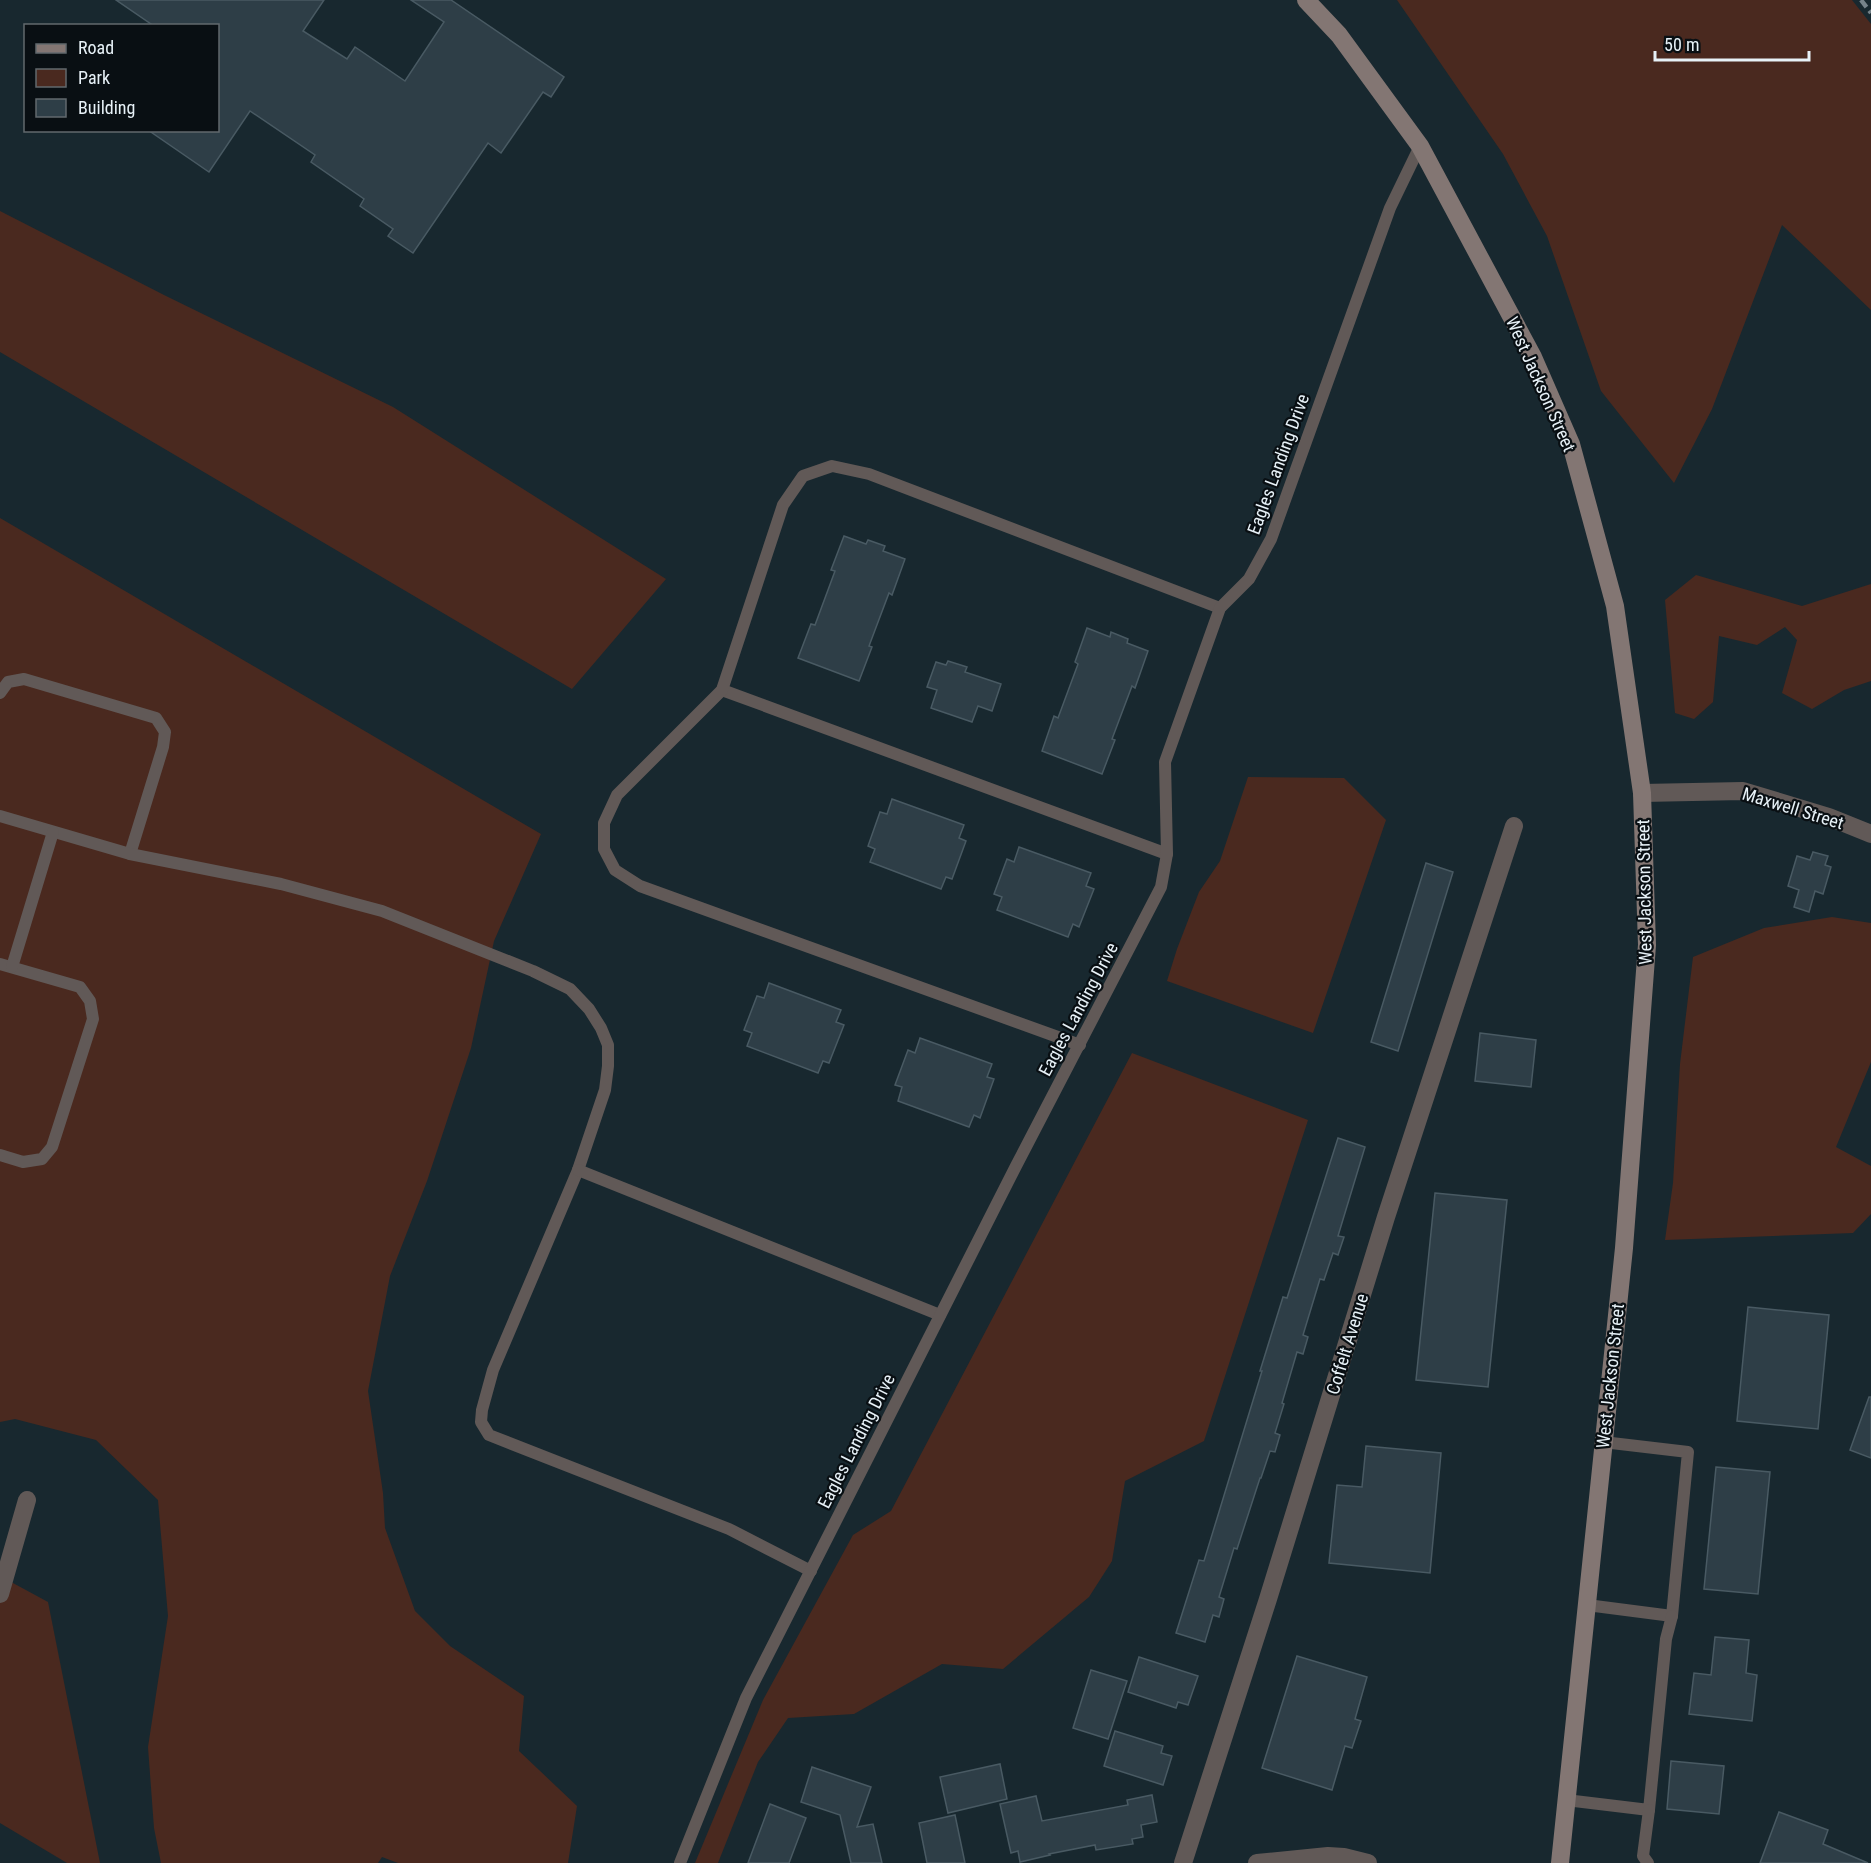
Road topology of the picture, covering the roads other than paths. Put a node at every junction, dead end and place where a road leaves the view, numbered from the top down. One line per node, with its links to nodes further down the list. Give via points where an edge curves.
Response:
1 (1305, 0): 2 (street, West Jackson Street, via 1339,35)
2 (1420, 146): 3 (lane, Eagles Landing Drive, via 1390,208 1271,538 1249,579); 6 (street, West Jackson Street, via 1533,357 1571,444 1615,606)
3 (1220, 608): 4 (lane, via 869,474 832,466 803,476 783,505); 12 (lane, Eagles Landing Drive, via 1166,762)
4 (722, 690): 12 (lane); 14 (lane, via 617,795 604,823 604,849 615,870 640,886)
5 (0, 693): 11 (lane, via 8,682 24,679 156,718 165,732 163,747)
6 (1642, 793): 10 (street, Maxwell Street, via 1743,790); 18 (street, West Jackson Street, via 1647,945 1624,1248)
7 (0, 816): 9 (lane)
8 (1514, 826): 27 (street, Coffelt Avenue, via 1386,1217)
9 (53, 832): 11 (lane); 13 (lane)
10 (1871, 834)
11 (130, 854): 16 (lane, via 281,884 382,911 570,989 590,1009 608,1045 605,1090)
12 (1167, 854): 14 (lane, Eagles Landing Drive, via 1161,887)
13 (6, 966): 15 (lane, via 80,987 90,1001 93,1019 52,1147 42,1159 23,1162)
14 (1080, 1045): 17 (lane, Eagles Landing Drive)
15 (0, 1155)
16 (578, 1170): 17 (lane); 20 (lane, via 493,1371 481,1422 489,1435 729,1529)
17 (940, 1315): 20 (lane, Eagles Landing Drive)
18 (1603, 1442): 22 (street, West Jackson Street); 23 (lane, via 1688,1452)
19 (27, 1500): 21 (street)
20 (811, 1572): 26 (lane, Eagles Landing Drive, via 746,1698)
21 (0, 1594)
22 (1587, 1605): 23 (lane); 24 (street, West Jackson Street)
23 (1672, 1616): 25 (lane, via 1666,1640)
24 (1566, 1800): 25 (lane); 30 (street, West Jackson Street)
25 (1649, 1810): 31 (lane, via 1643,1856)
26 (680, 1863)
27 (1184, 1863)
28 (1257, 1863): 29 (street, via 1328,1856)
29 (1368, 1863)
30 (1560, 1863)
31 (1648, 1863)

